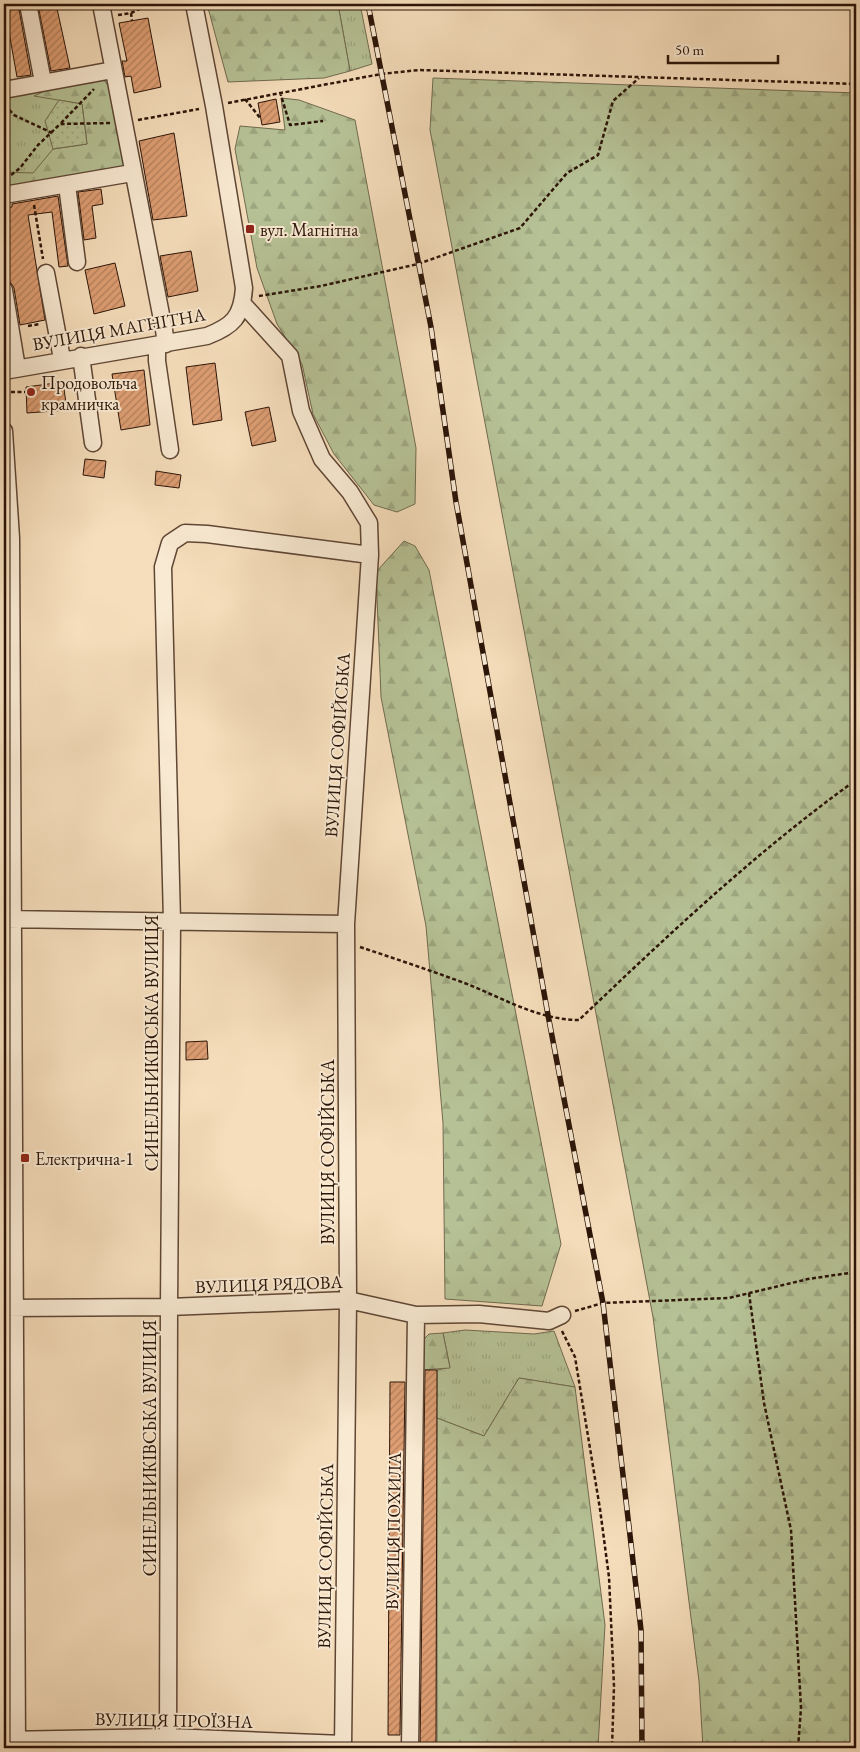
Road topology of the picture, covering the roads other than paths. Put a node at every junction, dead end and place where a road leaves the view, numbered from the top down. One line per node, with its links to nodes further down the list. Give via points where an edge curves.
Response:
1 (28, 4): 5 (street)
2 (194, 4): 13 (street, via 214,106 244,288)
3 (103, 10): 4 (street)
4 (113, 70): 5 (street); 7 (street)
5 (43, 82): 6 (street)
6 (4, 90)
7 (132, 172): 8 (street); 14 (street)
8 (67, 185): 9 (street); 10 (street)
9 (4, 194)
10 (77, 262)
11 (46, 273): 16 (street)
12 (4, 290): 17 (street)
13 (244, 306): 14 (street, ВУЛИЦЯ МАГНІТНА, via 226,329); 22 (street, ВУЛИЦЯ СОФІЙСЬКА, via 290,356 301,411 322,459 350,492 369,523)
14 (162, 344): 15 (street, ВУЛИЦЯ МАГНІТНА); 20 (street, via 157,362)
15 (81, 356): 16 (street, ВУЛИЦЯ МАГНІТНА); 19 (street)
16 (62, 359): 17 (street, ВУЛИЦЯ МАГНІТНА)
17 (7, 370)
18 (4, 430): 21 (street)
19 (93, 443)
20 (170, 450)
21 (7, 538): 23 (street)
22 (370, 555): 24 (street, СИНЕЛЬНИКІВСЬКА ВУЛИЦЯ, via 207,534 185,533 170,543 163,567); 25 (street, ВУЛИЦЯ СОФІЙСЬКА)
23 (9, 919): 24 (street); 28 (street)
24 (172, 921): 25 (street); 27 (street, СИНЕЛЬНИКІВСЬКА ВУЛИЦЯ)
25 (346, 932): 26 (street, ВУЛИЦЯ СОФІЙСЬКА)
26 (348, 1300): 27 (street, ВУЛИЦЯ РЯДОВА); 29 (street, ВУЛИЦЯ РЯДОВА); 33 (street, ВУЛИЦЯ СОФІЙСЬКА)
27 (168, 1307): 28 (street, ВУЛИЦЯ РЯДОВА); 32 (street, СИНЕЛЬНИКІВСЬКА ВУЛИЦЯ)
28 (10, 1308): 31 (street)
29 (416, 1315): 30 (street, ВУЛИЦЯ РЯДОВА); 34 (street, ВУЛИЦЯ ПОХИЛА)
30 (556, 1318)
31 (13, 1743): 32 (street, ВУЛИЦЯ ПРОЇЗНА)
32 (168, 1743): 33 (street, ВУЛИЦЯ ПРОЇЗНА)
33 (343, 1746)
34 (410, 1746)

